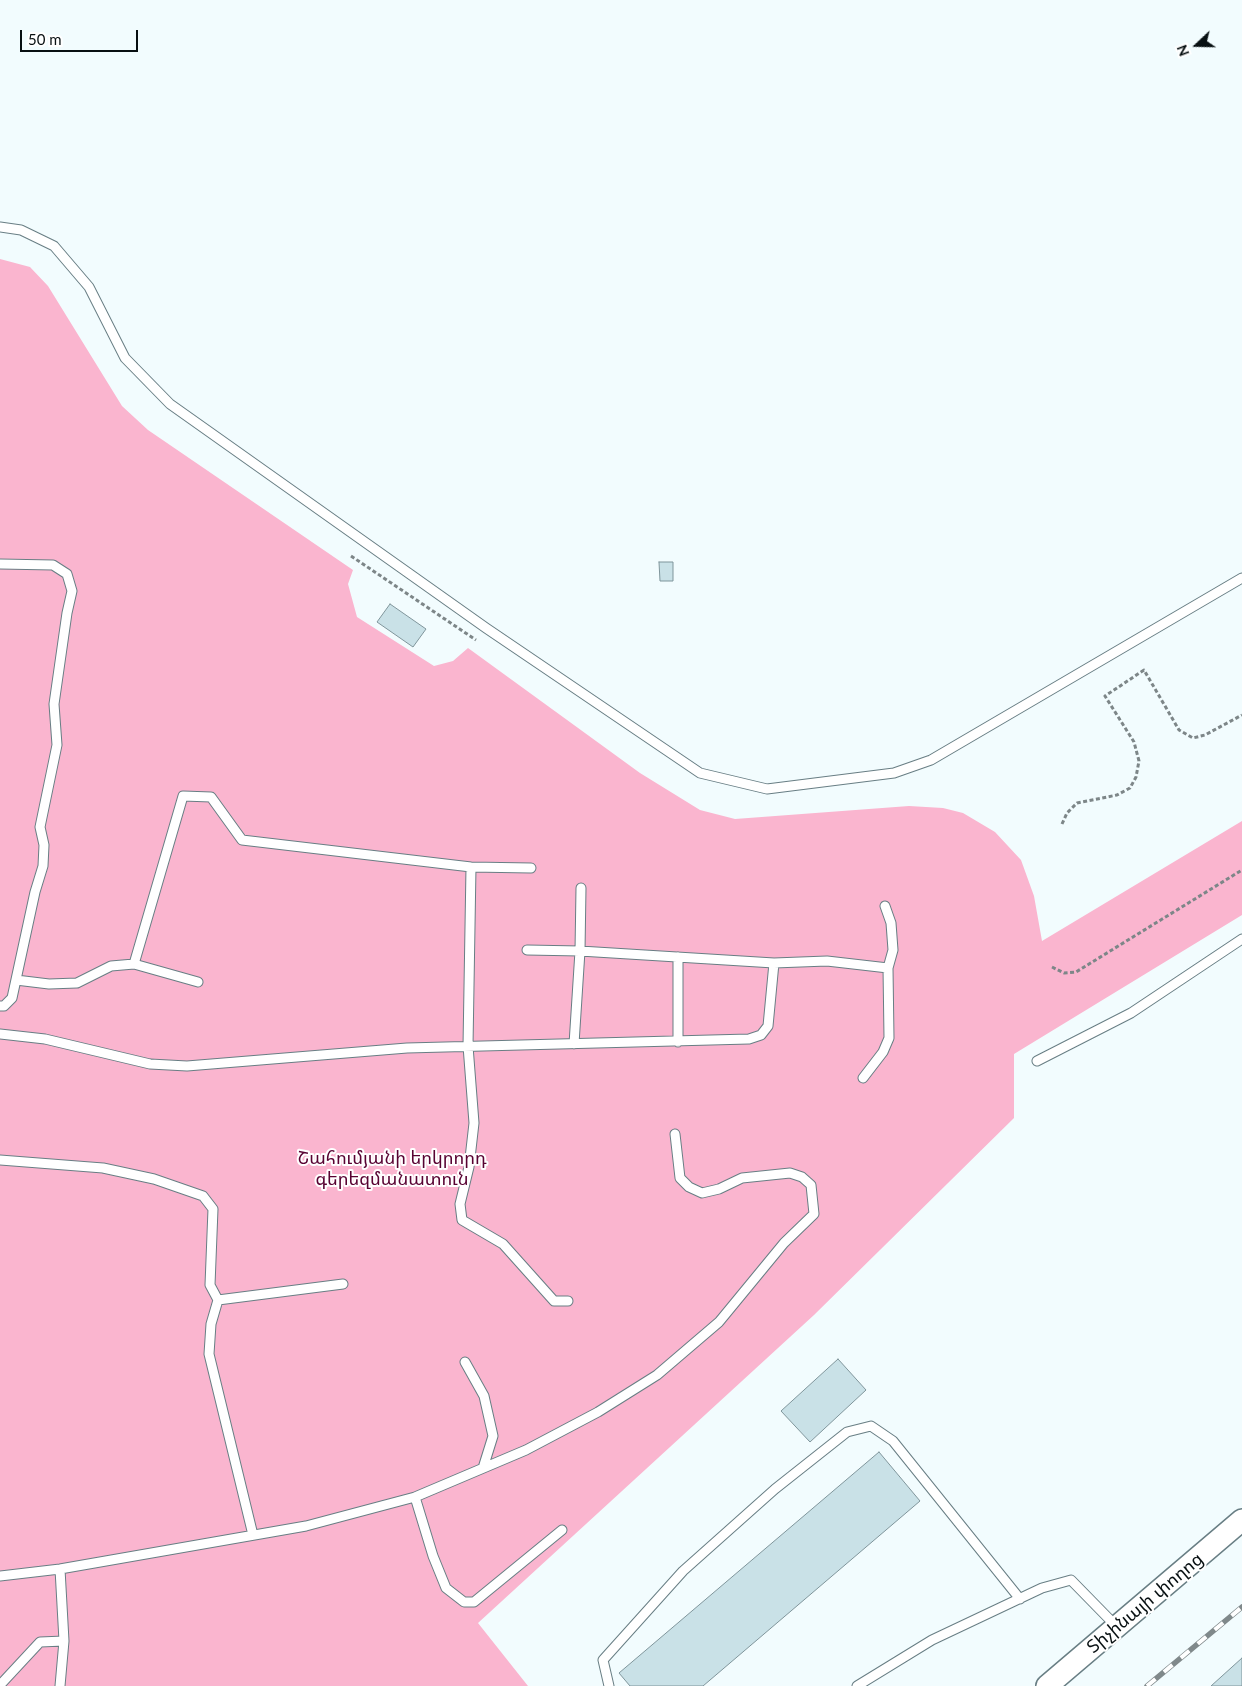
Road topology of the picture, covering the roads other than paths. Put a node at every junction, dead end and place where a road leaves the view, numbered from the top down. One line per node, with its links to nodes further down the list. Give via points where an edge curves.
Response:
1 (0, 227): 3 (lane, via 21,230 54,246 89,287 125,358 170,404 486,628 700,774 767,789 894,773 931,760)
2 (0, 564): 15 (lane, via 53,565 67,574 72,591 54,704 57,745 40,827 44,845 43,866)
3 (1242, 578)
4 (471, 868): 5 (lane); 13 (lane, via 242,840 211,797 183,796); 21 (lane)
5 (531, 868)
6 (581, 888): 10 (lane)
7 (885, 906): 14 (lane, via 891,923 893,950)
8 (1242, 939): 22 (lane, via 1131,1013)
9 (527, 950): 10 (lane)
10 (580, 951): 11 (lane); 20 (lane)
11 (678, 957): 12 (lane); 19 (lane)
12 (774, 963): 14 (lane, via 827,961); 19 (lane, via 768,1026 761,1035)
13 (134, 964): 15 (lane, via 111,966 77,983); 16 (lane)
14 (888, 968): 23 (lane, via 889,1038 883,1052)
15 (16, 980): 17 (lane, via 12,998)
16 (198, 982)
17 (0, 1006)
18 (0, 1034): 21 (lane, via 45,1039 150,1064 188,1066)
19 (678, 1042): 20 (lane)
20 (574, 1044): 21 (lane)
21 (468, 1046): 28 (lane, via 474,1123 469,1167 460,1204 462,1220 503,1244 554,1301)
22 (1037, 1061)
23 (863, 1078)
24 (675, 1134): 30 (lane, via 680,1178 689,1187 702,1193 742,1178 790,1173 811,1185 814,1214 784,1243 719,1322 657,1375 598,1412 526,1450)
25 (0, 1160): 27 (lane, via 103,1168 203,1196 213,1209 210,1285)
26 (343, 1284): 27 (lane)
27 (218, 1300): 34 (lane, via 211,1324 209,1354)
28 (568, 1301)
29 (465, 1362): 30 (lane, via 484,1396 493,1436)
30 (483, 1468): 31 (lane)
31 (415, 1497): 33 (lane, via 446,1588 464,1602 474,1602); 34 (lane, via 306,1526)
32 (1242, 1520): 38 (street, Տիչինայի փողոց)
33 (562, 1530)
34 (253, 1534): 35 (lane)
35 (60, 1569): 36 (lane); 39 (lane)
36 (0, 1576)
37 (1020, 1599): 38 (lane, via 1042,1588 1071,1580); 42 (lane, via 893,1441 871,1426 847,1432 775,1489 683,1571 603,1660); 43 (lane, via 932,1640)
38 (1117, 1627): 44 (street, Տիչինայի փողոց)
39 (64, 1641): 40 (lane, via 40,1642); 41 (lane)
40 (0, 1685)
41 (60, 1686)
42 (609, 1686)
43 (857, 1686)
44 (1047, 1686)

